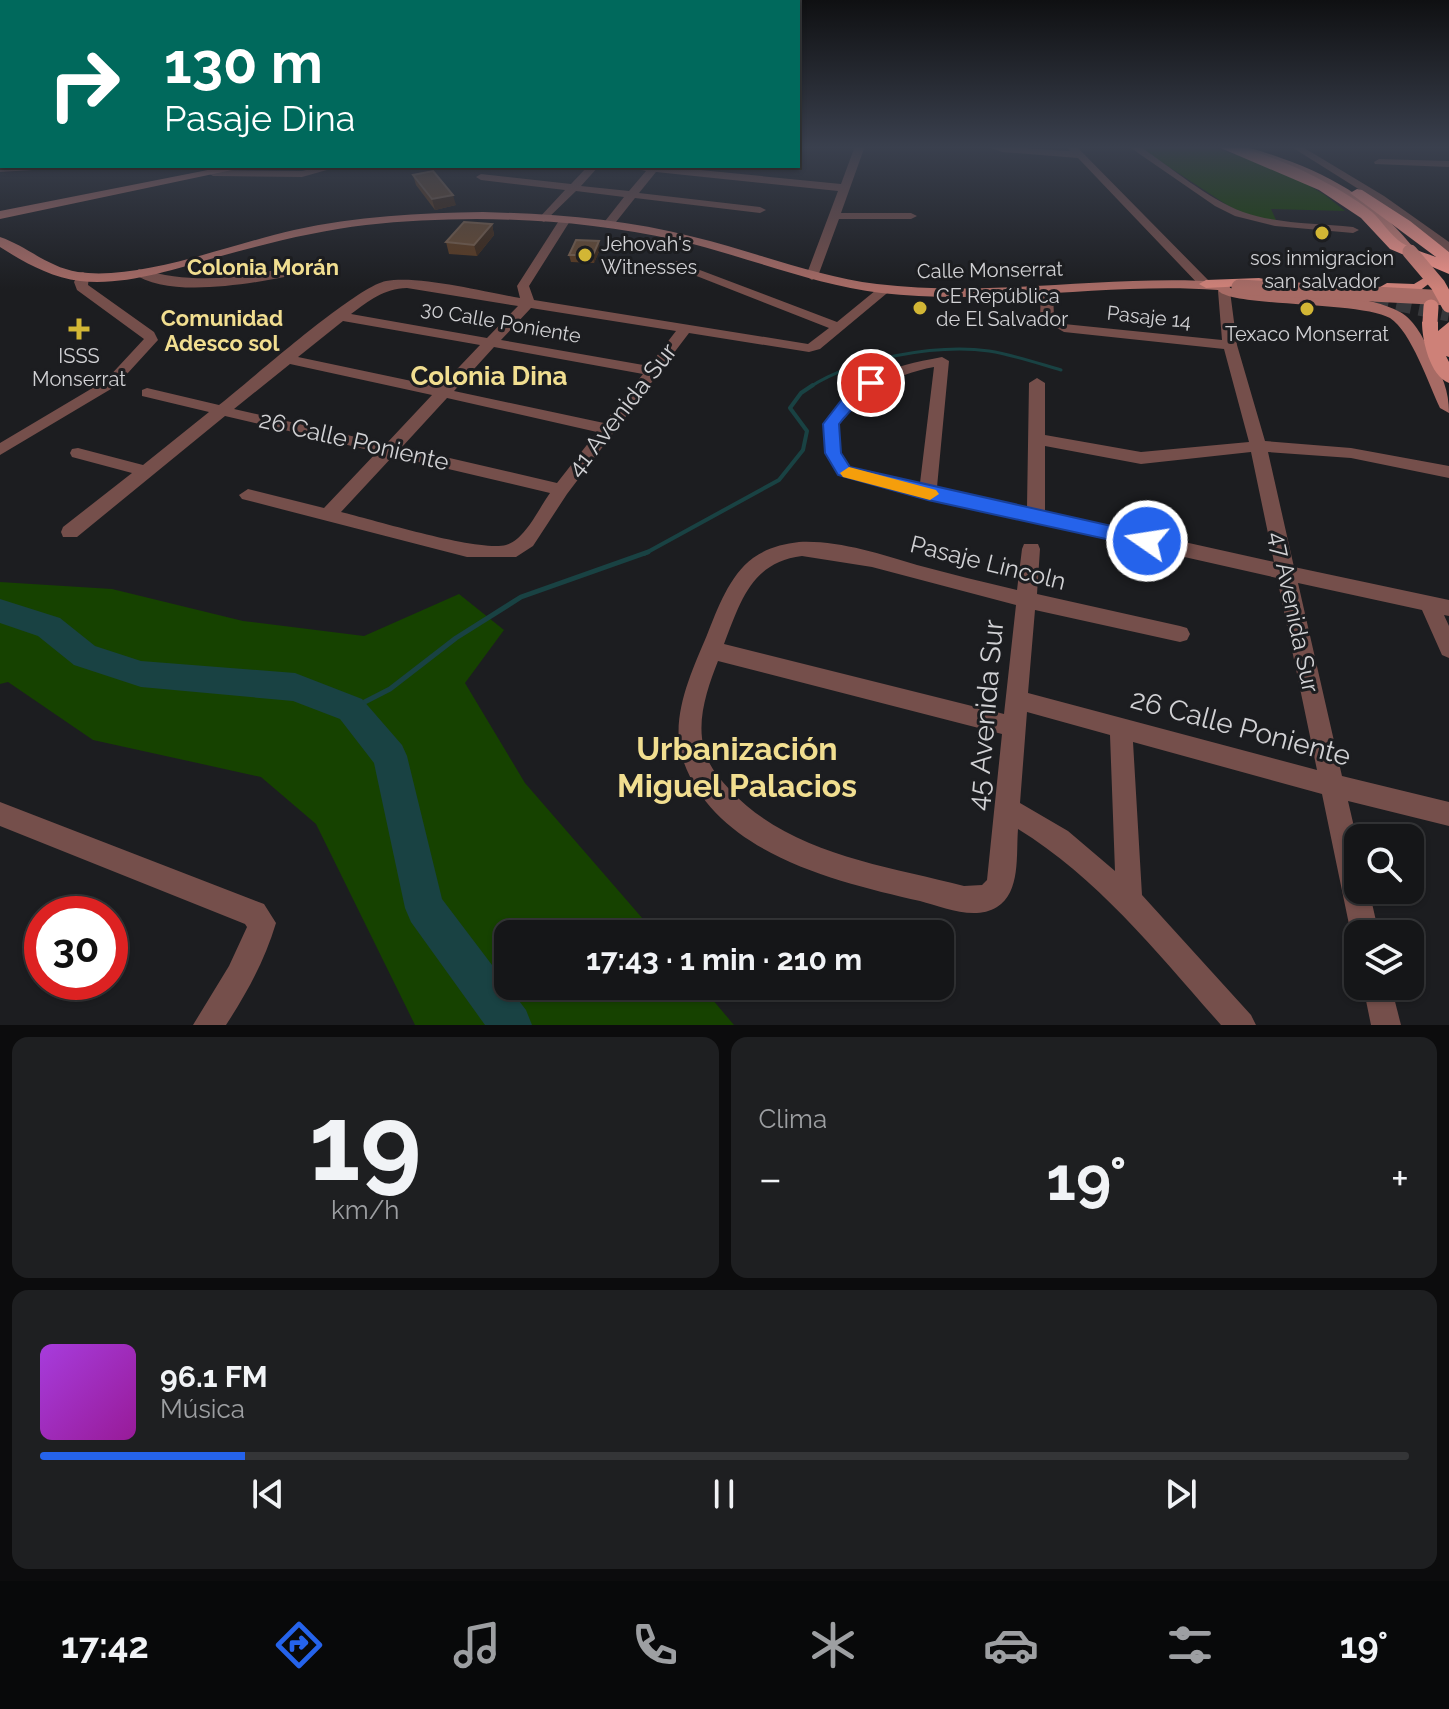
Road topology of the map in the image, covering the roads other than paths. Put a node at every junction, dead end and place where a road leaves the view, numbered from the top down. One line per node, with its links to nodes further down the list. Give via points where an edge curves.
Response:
1 (107, 194): 13 (street)
2 (568, 194): 16 (street)
3 (621, 194): 11 (street)
4 (842, 194): 14 (street)
5 (1121, 194): 31 (street)
6 (1204, 194): 19 (street, via 1245,216)
7 (1333, 194): 22 (highway)
8 (1349, 194): 22 (main road, via 1376,213)
9 (1358, 194): 23 (highway)
10 (1373, 194): 21 (street)
11 (631, 195): 12 (street); 18 (street)
12 (760, 210)
13 (0, 215)
14 (834, 216): 15 (street); 29 (street)
15 (911, 216)
16 (544, 219): 17 (street, Calle Monserrat); 27 (street, Calle Monserrat, via 472,215 365,222)
17 (564, 221): 18 (street, Calle Monserrat); 36 (street, via 523,286)
18 (608, 225): 29 (street, Calle Monserrat, via 703,243)
19 (1353, 230)
20 (0, 241): 28 (street, Calle Monserrat, via 32,261)
21 (1449, 248)
22 (1403, 249): 26 (highway); 30 (main road); 37 (main road, bridge, via 1438,285)
23 (1449, 260)
24 (672, 264): 40 (street)
25 (319, 266): 27 (street, via 210,284 168,283)
26 (1449, 269)
27 (139, 273): 28 (street, Calle Monserrat)
28 (83, 276): 58 (street, via 85,290 151,340 111,383)
29 (812, 276): 32 (street, Calle Monserrat)
30 (1424, 282): 31 (main road, via 1412,289 1256,282); 49 (main road, via 1430,341)
31 (1223, 287): 33 (street, Calle Monserrat); 34 (street, Calle Monserrat); 35 (street, Calle Monserrat, bridge); 45 (street, 47 Avenida Sur); 53 (street, via 1269,298 1354,303 1395,315 1411,330)
32 (886, 289): 33 (street, Calle Monserrat); 40 (street)
33 (1047, 291): 39 (street)
34 (1274, 293)
35 (1449, 298)
36 (528, 303): 38 (street, via 387,285); 43 (street); 44 (street)
37 (1449, 305)
38 (340, 316): 44 (street, 30 Calle Poniente); 47 (street)
39 (1047, 318)
40 (839, 327): 43 (street, via 809,348)
41 (1449, 327): 46 (main road, via 1443,335)
42 (1064, 328): 45 (street, Pasaje 14)
43 (684, 330): 48 (street, 41 Avenida Sur)
44 (489, 344): 48 (street, 30 Calle Poniente); 52 (street)
45 (1230, 345): 57 (street, 47 Avenida Sur)
46 (1449, 352)
47 (289, 359): 52 (street); 54 (street)
48 (653, 371): 55 (street, 41 Avenida Sur)
49 (1449, 378)
50 (1037, 383): 56 (street)
51 (147, 393): 54 (street, 26 Calle Poniente)
52 (444, 393): 55 (street); 59 (street)
53 (1449, 408)
54 (222, 411): 59 (street, 26 Calle Poniente); 61 (street)
55 (607, 429): 63 (street, 41 Avenida Sur)
56 (1035, 439): 57 (street, via 1141,458); 67 (street)
57 (1258, 446): 62 (street, via 1351,453); 70 (street, 47 Avenida Sur)
58 (0, 450)
59 (391, 450): 63 (street, 26 Calle Poniente); 66 (street)
60 (78, 453): 61 (street)
61 (146, 471): 68 (street)
62 (1449, 472)
63 (561, 490): 66 (street, 41 Avenida Sur, via 526,541 509,552 467,550)
64 (928, 493): 64 (street, via 844,471 833,453 831,424 853,396 890,371 942,361); 67 (street)
65 (248, 495): 66 (street)
66 (328, 515)
67 (1036, 515): 70 (street)
68 (70, 532)
69 (1031, 549): 71 (street, 45 Avenida Sur)
70 (1286, 575): 72 (street); 79 (street, 47 Avenida Sur)
71 (1026, 600): 73 (street, Pasaje Lincoln); 75 (street, Pasaje Lincoln, via 829,552 783,551 739,584); 76 (street, 45 Avenida Sur)
72 (1439, 606): 74 (street)
73 (1180, 634)
74 (1449, 649)
75 (711, 650): 77 (street); 80 (street, 45 Avenida Sur, via 690,726 692,752 722,802 745,824 785,848 964,899 987,898 1000,887)
76 (1017, 700): 77 (street, 45 Avenida Sur); 78 (street, 26 Calle Poniente)
77 (1015, 727): 80 (street, 45 Avenida Sur)
78 (1121, 729): 79 (street, 26 Calle Poniente); 83 (street)
79 (1332, 785): 82 (street, 26 Calle Poniente); 84 (street, 47 Avenida Sur)
80 (1007, 809): 83 (street, via 1059,840)
81 (0, 814): 86 (street, via 254,914 262,923 233,988)
82 (1449, 814)
83 (1129, 901): 87 (street)
84 (1362, 920)
85 (1380, 1000): 88 (street)
86 (208, 1025)
87 (1241, 1025)
88 (1386, 1025)

